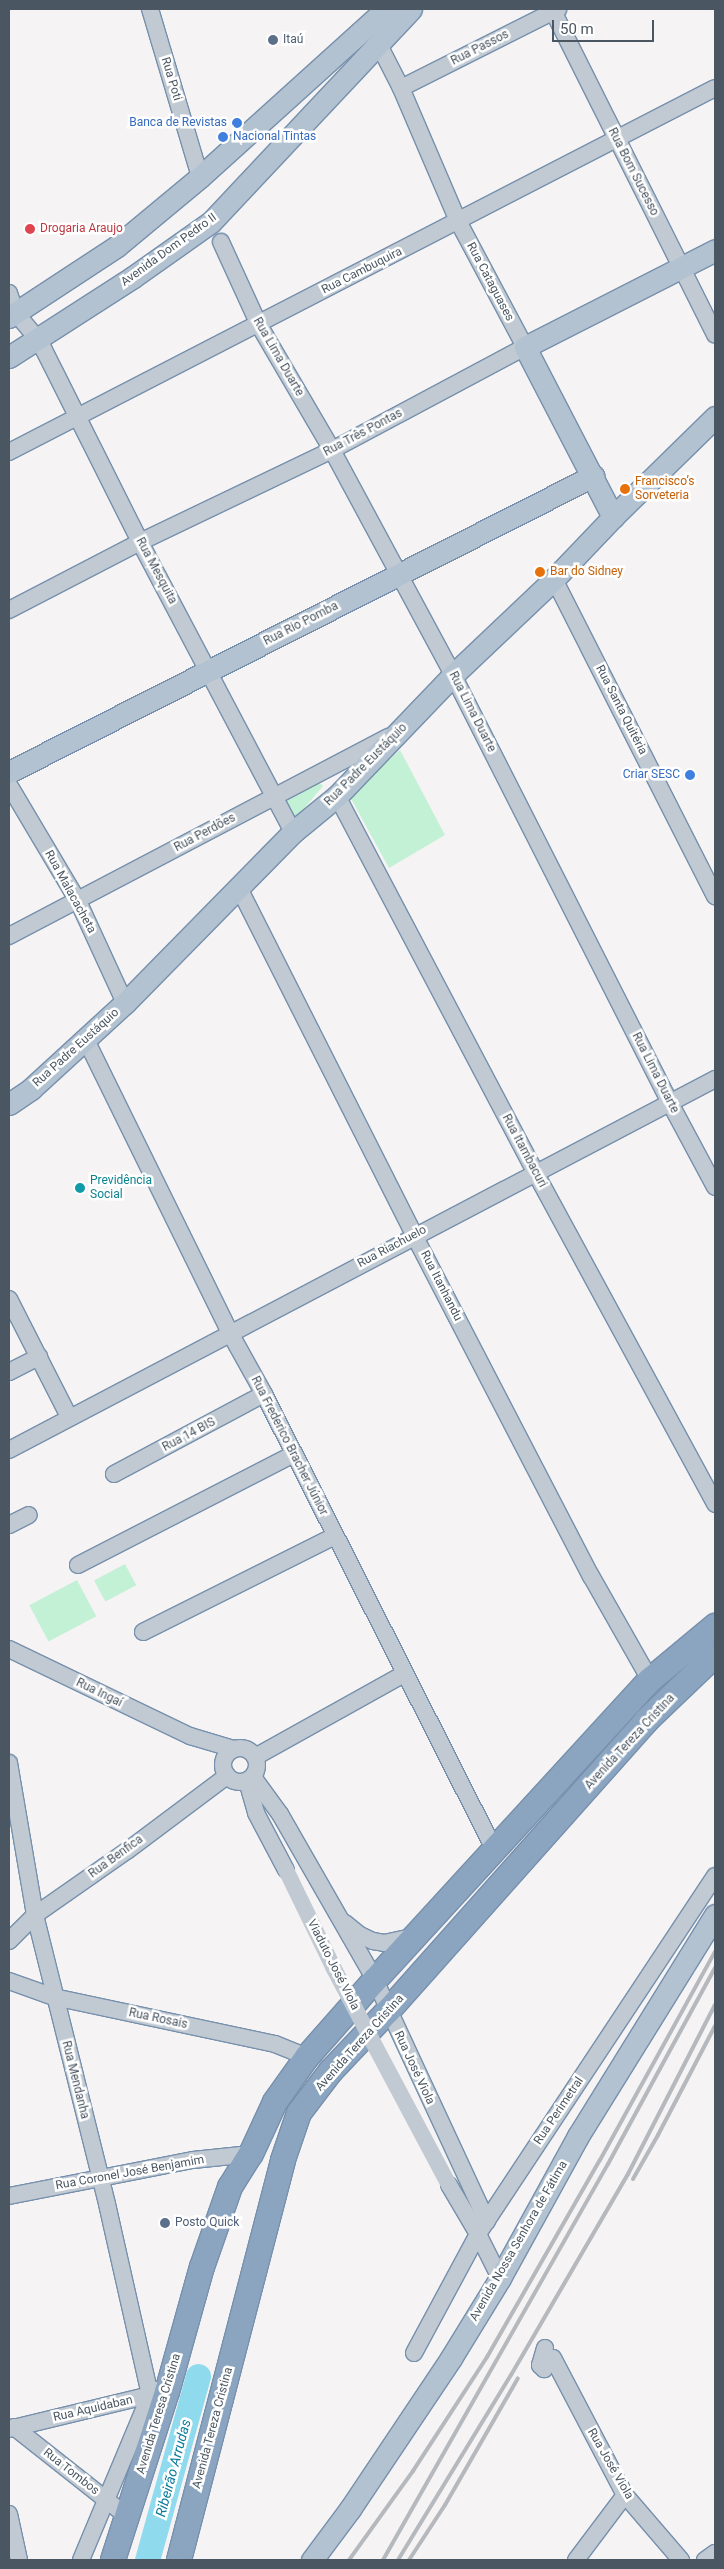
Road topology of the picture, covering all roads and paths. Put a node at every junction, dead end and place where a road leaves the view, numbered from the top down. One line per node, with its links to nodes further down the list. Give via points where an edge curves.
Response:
1 (150, 9): 9 (street, Rua Poti)
2 (386, 9): 9 (main road)
3 (411, 9): 5 (main road, Avenida Dom Pedro II)
4 (555, 10): 6 (street, Rua Passos); 8 (street, Rua Bom Sucesso)
5 (378, 43): 6 (street, Rua Cataguases); 17 (main road, Avenida Dom Pedro II, via 211,222)
6 (402, 88): 10 (street, Rua Cataguases)
7 (715, 88): 8 (street, Rua Cambuquira)
8 (616, 139): 10 (street, Rua Cambuquira); 13 (street, Rua Bom Sucesso)
9 (200, 177): 14 (main road, via 117,246)
10 (458, 221): 15 (street, Rua Cambuquira); 18 (street, Rua Cataguases)
11 (221, 242): 15 (street, Rua Lima Duarte)
12 (715, 250): 13 (main road, Rua Três Pontas)
13 (682, 266): 16 (street, Rua Bom Sucesso); 18 (main road, Rua Três Pontas)
14 (11, 307): 17 (street, Rua Mesquita)
15 (259, 325): 20 (street, Rua Cambuquira); 22 (street, Rua Lima Duarte)
16 (715, 335)
17 (37, 338): 19 (main road, Avenida Dom Pedro II); 20 (street, Rua Mesquita)
18 (525, 347): 22 (street, Rua Três Pontas); 24 (main road, Rua Cataguases)
19 (9, 357)
20 (78, 416): 23 (street, Rua Cambuquira); 26 (street, Rua Mesquita)
21 (715, 417): 25 (main road, Rua Padre Eustáquio)
22 (332, 450): 26 (street, Rua Três Pontas); 27 (street, Rua Lima Duarte)
23 (9, 452)
24 (593, 476): 25 (main road, Rua Cataguases); 27 (main road, Rua Rio Pomba)
25 (613, 517): 28 (main road, Rua Padre Eustáquio)
26 (140, 542): 29 (street, Rua Três Pontas); 30 (street, Rua Mesquita)
27 (399, 574): 30 (main road, Rua Rio Pomba); 31 (street, Rua Lima Duarte)
28 (554, 579): 31 (main road, Rua Padre Eustáquio); 39 (street, Rua Santa Quitéria)
29 (9, 610)
30 (210, 671): 33 (main road, Rua Rio Pomba); 35 (street, Rua Mesquita)
31 (453, 675): 32 (main road, Rua Padre Eustáquio); 45 (street, Rua Lima Duarte)
32 (401, 731): 35 (street, Rua Perdões); 36 (main road, Rua Padre Eustáquio)
33 (9, 772)
34 (9, 785): 40 (street, Rua Malacacheta)
35 (276, 795): 37 (street, Rua Mesquita); 40 (street, Rua Perdões)
36 (337, 796): 37 (main road, Rua Padre Eustáquio); 47 (street, Rua Itambacuri)
37 (294, 832): 38 (main road, Rua Padre Eustáquio)
38 (239, 888): 42 (main road, Rua Padre Eustáquio); 49 (street, Rua Itanhandu)
39 (715, 896)
40 (78, 901): 41 (street, Rua Perdões); 42 (street, Rua Malacacheta)
41 (9, 936)
42 (125, 1003): 43 (main road, Rua Padre Eustáquio)
43 (86, 1040): 46 (main road, Rua Padre Eustáquio, via 31,1089); 51 (street, Rua Frederico Bracher Júnior)
44 (715, 1078): 45 (street, Rua Riachuelo)
45 (670, 1103): 47 (street, Rua Riachuelo); 48 (street, Rua Lima Duarte)
46 (9, 1104)
47 (535, 1172): 49 (street, Rua Riachuelo); 59 (street, Rua Itambacuri)
48 (715, 1187)
49 (414, 1235): 51 (street, Rua Riachuelo); 69 (street, Rua Itanhandu, via 591,1576)
50 (9, 1299): 52 (street)
51 (230, 1333): 54 (street, Rua Frederico Bracher Júnior); 55 (street, Rua Riachuelo)
52 (39, 1357): 53 (street); 55 (street)
53 (9, 1372)
54 (264, 1394): 57 (street, Rua Frederico Bracher Júnior); 58 (street, Rua 14 BIS)
55 (69, 1417): 56 (street)
56 (9, 1450)
57 (294, 1454): 62 (street, Rua Frederico Bracher Júnior); 63 (street)
58 (114, 1474)
59 (715, 1504)
60 (28, 1514): 61 (street)
61 (9, 1525)
62 (335, 1536): 65 (street); 68 (street, Rua Frederico Bracher Júnior)
63 (78, 1566)
64 (715, 1626): 69 (highway, Avenida Tereza Cristina)
65 (144, 1632)
66 (9, 1649): 70 (street, Rua Ingaí)
67 (715, 1655): 86 (highway, Avenida Tereza Cristina, via 647,1720)
68 (404, 1674): 72 (street); 76 (street, Rua Frederico Bracher Júnior)
69 (650, 1680): 76 (highway, Avenida Tereza Cristina)
70 (190, 1736): 71 (street, Rua Ingaí); 74 (street, Rua Ingaí)
71 (234, 1749): 72 (street, via 245,1748); 74 (street, via 228,1753)
72 (255, 1756): 75 (street, via 258,1767)
73 (9, 1764): 78 (street, Rua Mendanha)
74 (225, 1770): 75 (street, via 238,1782); 78 (street, Rua Benfica, via 128,1850)
75 (250, 1779): 80 (street, Rua José Viola, via 280,1814); 91 (street, Viaduto José Viola, bridge, via 256,1813 333,1967 449,2185)
76 (495, 1851): 81 (highway, Avenida Tereza Cristina)
77 (715, 1876): 91 (street, Rua Perimetral)
78 (35, 1914): 82 (street, Rua Benfica); 85 (street, Rua Mendanha)
79 (715, 1915): 93 (main road, Avenida Nossa Senhora de Fátima, via 578,2136)
80 (338, 1916): 81 (street, Rua José Viola, via 373,1942 384,1943); 83 (street, Rua José Viola)
81 (416, 1936): 83 (highway, Avenida Tereza Cristina)
82 (9, 1941)
83 (375, 1980): 86 (street, Rua José Viola); 87 (highway, Avenida Tereza Cristina)
84 (9, 1981): 85 (street, Rua Rosais)
85 (54, 1997): 87 (street, Rua Rosais, via 275,2044); 89 (street, Rua Mendanha)
86 (388, 2011): 91 (street, Rua José Viola); 107 (highway, Avenida Tereza Cristina, via 331,2071 299,2113 283,2160)
87 (307, 2057): 88 (highway, Avenida Tereza Cristina, via 275,2102)
88 (251, 2154): 89 (street, Rua Coronel José Benjamim, via 193,2160); 92 (highway, Avenida Tereza Cristina, via 230,2187)
89 (100, 2177): 90 (street, Rua Coronel José Benjamim); 97 (street, Rua Mendanha)
90 (9, 2196)
91 (482, 2227): 93 (street, Viaduto José Viola); 94 (street, Rua Perimetral)
92 (202, 2267): 96 (highway, Avenida Teresa Cristina)
93 (500, 2278): 108 (main road, Avenida Nossa Senhora de Fátima, via 451,2358)
94 (414, 2353)
95 (549, 2353): 99 (street, Rua José Viola)
96 (171, 2377): 97 (street, Rua Aquidaban); 102 (highway, Avenida Teresa Cristina)
97 (150, 2395): 98 (street, Rua Aquidaban); 100 (street)
98 (11, 2428): 100 (street, Rua Tombos)
99 (625, 2494): 109 (street); 110 (street, Rua José Viola)
100 (107, 2500): 102 (street, Rua Tombos); 105 (street)
101 (9, 2514): 104 (street)
102 (128, 2517): 106 (highway, Avenida Teresa Cristina)
103 (715, 2553): 111 (street)
104 (19, 2560)
105 (81, 2560)
106 (113, 2560)
107 (178, 2560)
108 (312, 2560)
109 (576, 2560)
110 (681, 2560)
111 (705, 2560)

